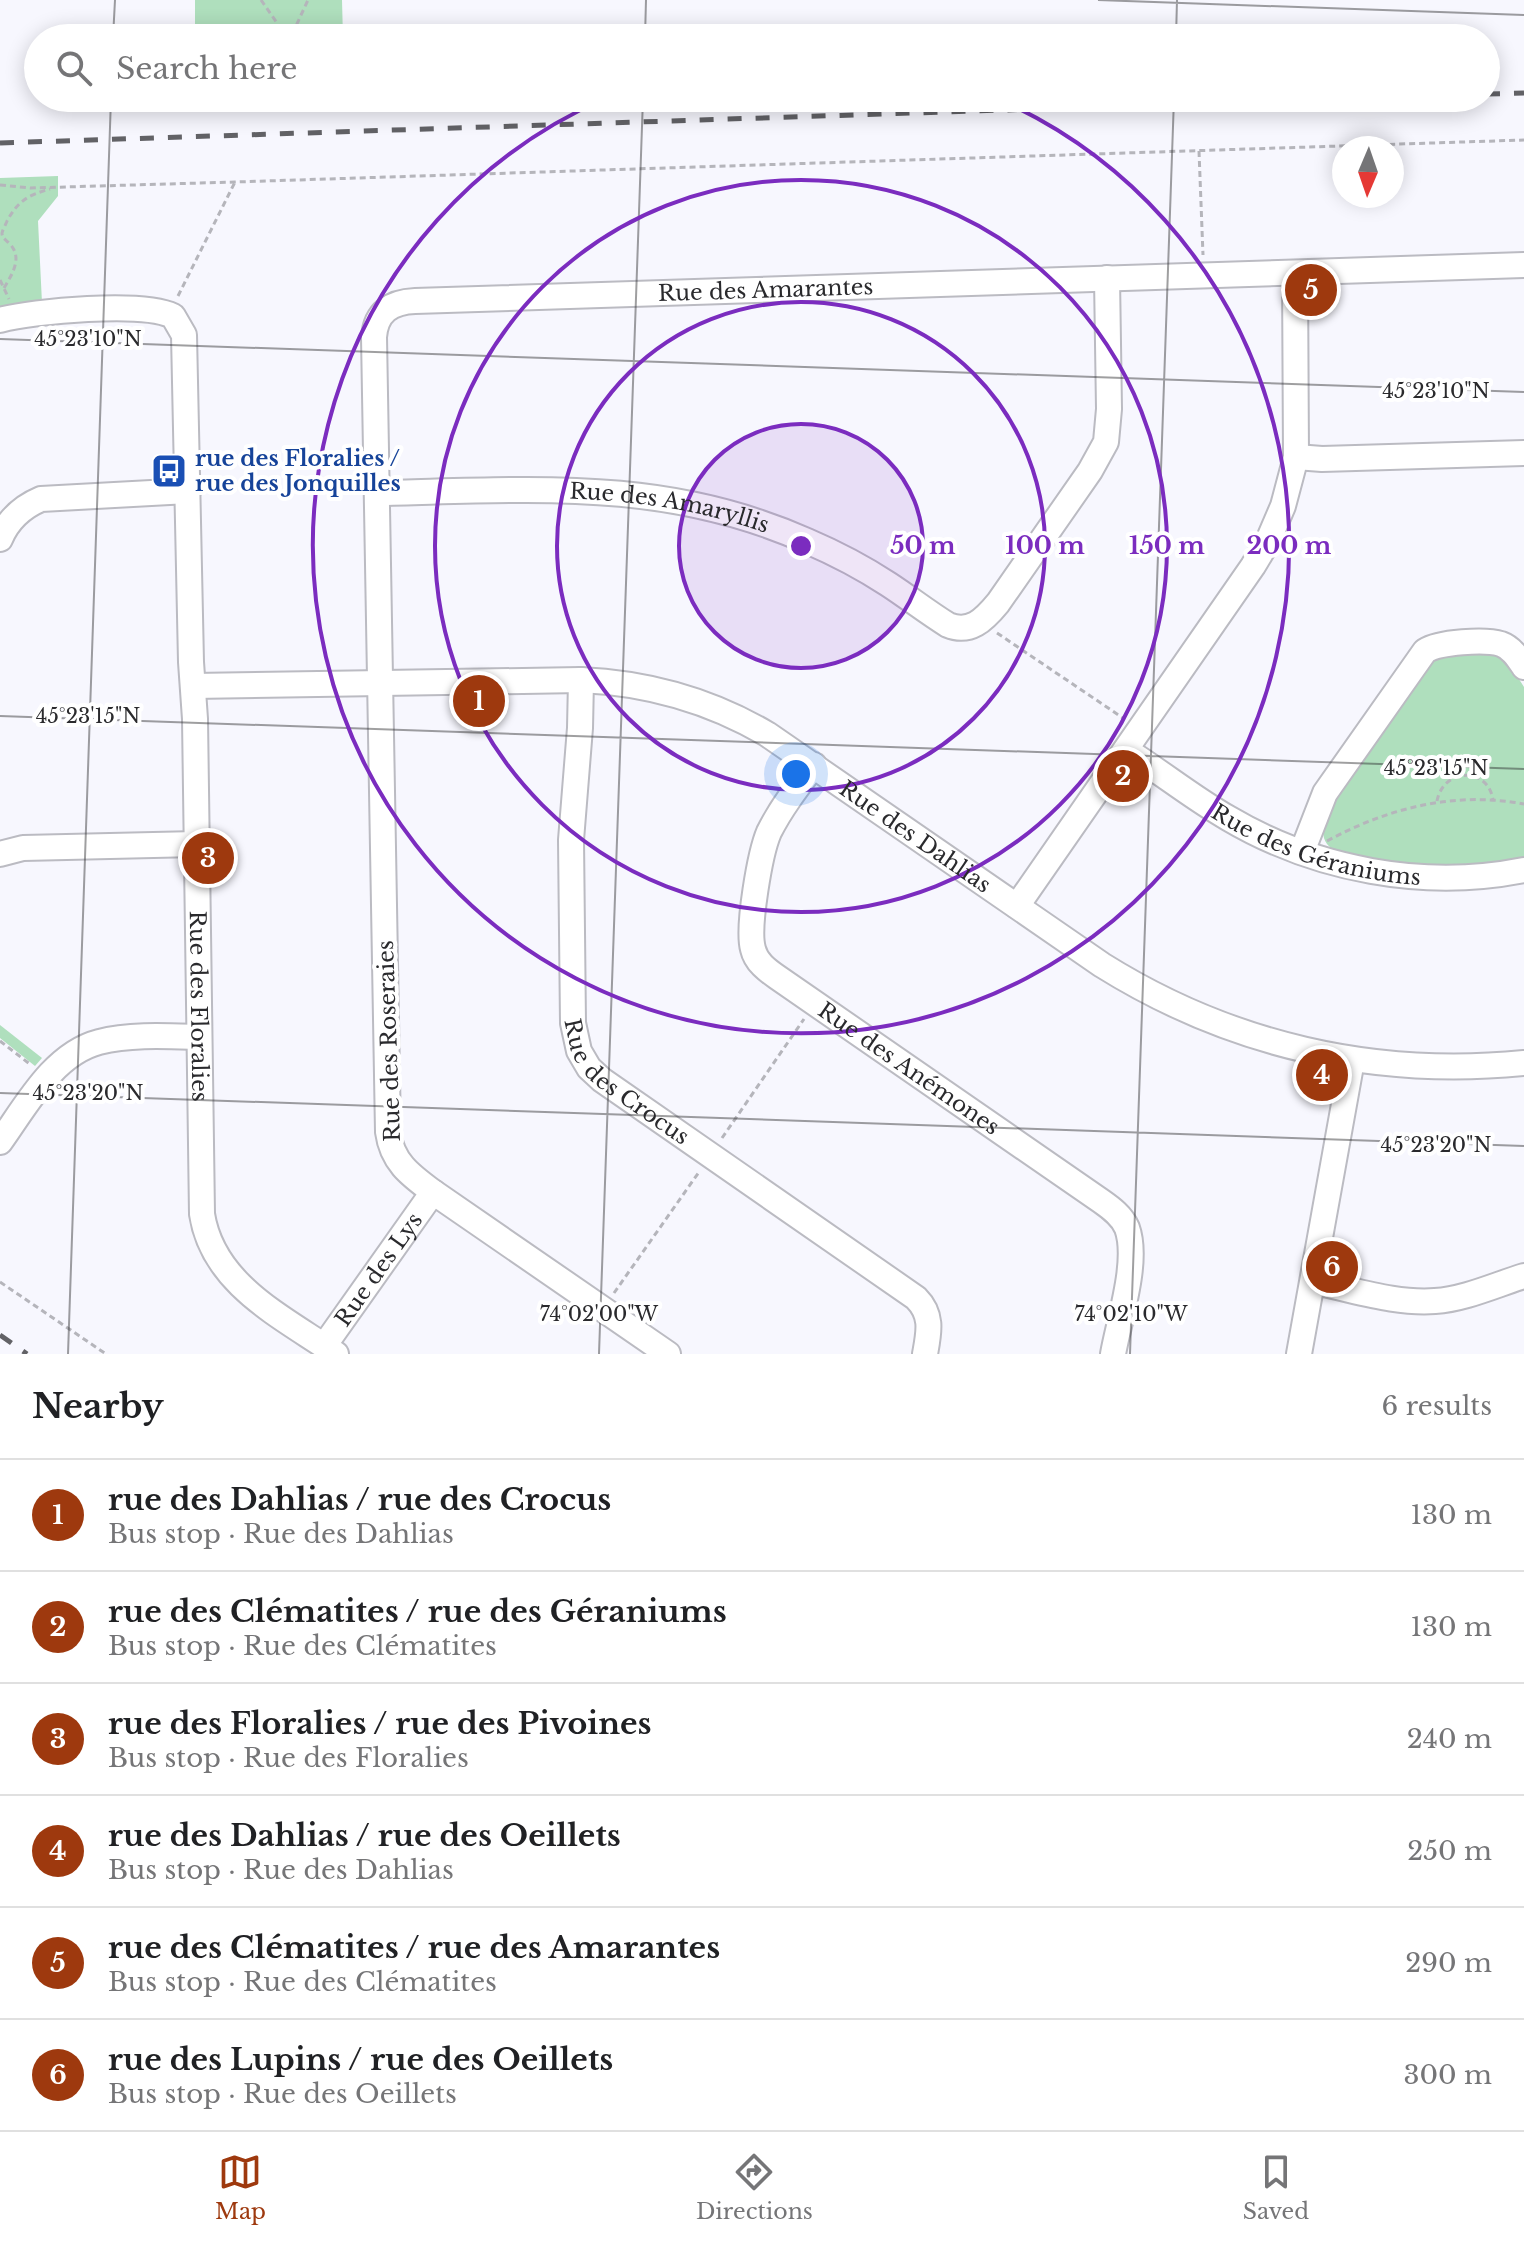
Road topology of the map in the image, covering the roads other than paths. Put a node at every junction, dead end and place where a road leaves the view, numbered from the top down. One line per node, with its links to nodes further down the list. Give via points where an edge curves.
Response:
1 (1524, 265): 2 (street, Rue des Amarantes)
2 (1295, 273): 3 (street, Rue des Amarantes); 6 (street)
3 (1107, 278): 8 (street, Rue des Amarantes, via 398,303 385,310 375,329); 8 (street, Rue des Amaryllis, via 1106,442 998,603 982,621 966,628 948,625 886,583 808,541 694,503 598,490)
4 (6, 313): 7 (street, Rue des Floralies, via 171,308 186,349)
5 (1524, 453): 6 (street)
6 (1296, 457): 14 (street, via 1283,506 1261,554)
7 (188, 491): 9 (street, via 41,499 13,518); 13 (street, Rue des Floralies)
8 (377, 493): 12 (street, Rue des Amarantes)
9 (0, 539)
10 (1524, 667): 17 (street, via 1509,648 1492,643 1445,644 1425,651 1329,786)
11 (581, 680): 12 (street, Rue des Dahlias); 15 (street, Rue des Dahlias, via 642,686 698,701 752,725); 30 (street, Rue des Crocus, via 570,855 573,1023 579,1051 602,1080 916,1298 929,1322)
12 (381, 683): 13 (street, Rue des Dahlias); 25 (street, Rue des Roseraies, via 388,1132 396,1159)
13 (193, 686): 16 (street, Rue des Floralies)
14 (1126, 750): 17 (street, Rue des Géraniums, via 1228,818); 20 (street)
15 (814, 765): 20 (street, Rue des Dahlias); 31 (street, Rue des Anémones, via 764,846 752,928 756,957 777,977 1117,1214 1127,1229 1130,1259)
16 (197, 844): 18 (street, via 23,848); 21 (street, Rue des Floralies)
17 (1302, 852): 19 (street, Rue des Géraniums, via 1357,869 1407,876)
18 (0, 854)
19 (1524, 870)
20 (1017, 906): 22 (street, Rue des Dahlias, via 1118,974 1196,1015 1277,1044)
21 (198, 1037): 24 (street, via 115,1039 76,1052 46,1079); 28 (street, Rue des Floralies, via 201,1204 210,1244 244,1289)
22 (1352, 1060): 23 (street, Rue des Dahlias, via 1450,1068); 27 (street)
23 (1524, 1063)
24 (0, 1142)
25 (433, 1192): 28 (street, Rue des Lys); 29 (street, Rue des Roseraies)
26 (1524, 1276): 27 (street, via 1425,1301)
27 (1313, 1282): 32 (street)
28 (330, 1350)
29 (668, 1354)
30 (925, 1354)
31 (1113, 1354)
32 (1299, 1354)

